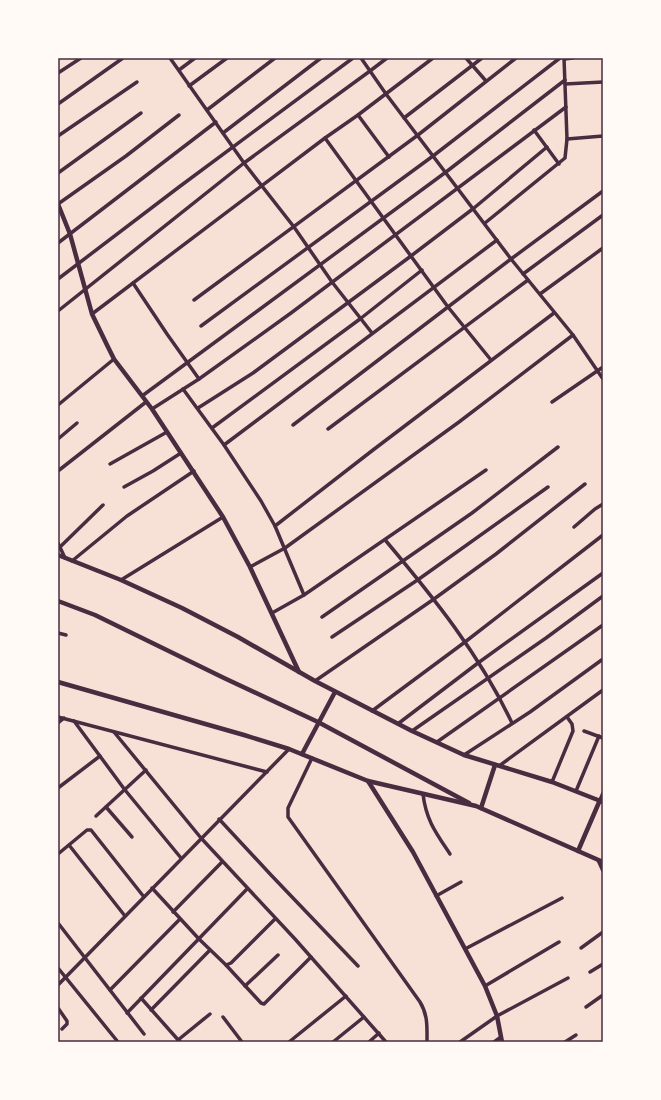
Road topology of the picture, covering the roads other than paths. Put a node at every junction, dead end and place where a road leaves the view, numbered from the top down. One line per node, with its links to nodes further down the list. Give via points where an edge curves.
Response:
1 (81, 58): 20 (street)
2 (123, 58): 28 (street)
3 (170, 58): 18 (street)
4 (195, 58): 18 (street)
5 (227, 58): 26 (street)
6 (275, 58): 30 (street)
7 (321, 58): 37 (street)
8 (353, 58): 43 (street)
9 (361, 58): 19 (street)
10 (387, 58): 19 (street)
11 (433, 58): 27 (street)
12 (466, 58): 17 (street)
13 (482, 58): 17 (street)
14 (516, 58): 22 (street)
15 (562, 58): 16 (street); 21 (street); 45 (street)
16 (572, 58)
17 (472, 66): 22 (street); 34 (street)
18 (179, 70): 26 (street)
19 (370, 71): 27 (street); 47 (street)
20 (58, 73)
21 (565, 80): 25 (street); 49 (street)
22 (486, 81): 39 (street)
23 (137, 82): 38 (street)
24 (603, 82): 25 (street)
25 (565, 84): 29 (street)
26 (189, 86): 30 (street)
27 (386, 94): 33 (street); 34 (street)
28 (58, 104)
29 (566, 107): 36 (street); 42 (street)
30 (207, 110): 35 (street)
31 (141, 113): 50 (street)
32 (179, 115): 56 (street)
33 (358, 115): 41 (street); 46 (street)
34 (404, 118): 39 (street)
35 (216, 122): 37 (street); 63 (street)
36 (534, 130): 44 (street); 53 (street)
37 (223, 133): 43 (street)
38 (58, 136)
39 (418, 136): 45 (street); 46 (street)
40 (603, 136): 42 (street)
41 (325, 138): 51 (street); 52 (street)
42 (567, 139): 48 (street, via 565,158)
43 (233, 147): 47 (street); 71 (street)
44 (547, 147): 48 (street); 57 (street)
45 (433, 156): 49 (street); 55 (street)
46 (389, 157): 51 (street)
47 (244, 163): 52 (street); 80 (street)
48 (559, 164): 61 (street)
49 (446, 172): 53 (street); 60 (street)
50 (58, 173)
51 (356, 180): 55 (street); 62 (street)
52 (262, 186): 62 (street); 78 (street)
53 (457, 188): 57 (street); 64 (street)
54 (603, 190): 70 (street)
55 (371, 202): 60 (street); 67 (street)
56 (58, 204): 59 (street)
57 (474, 208): 61 (street); 69 (street)
58 (603, 215): 74 (street)
59 (60, 216): 63 (street)
60 (383, 218): 64 (street); 72 (street)
61 (485, 223): 65 (street)
62 (294, 227): 67 (street); 82 (street)
63 (70, 234): 66 (street); 71 (street)
64 (395, 235): 69 (street); 77 (street)
65 (497, 240): 70 (street); 79 (street)
66 (58, 243)
67 (309, 248): 72 (street); 89 (street)
68 (603, 248): 81 (street)
69 (411, 256): 73 (street); 83 (street)
70 (511, 259): 74 (street); 84 (street)
71 (78, 263): 75 (street); 80 (street)
72 (320, 264): 77 (street); 95 (street)
73 (422, 270): 79 (street); 88 (street)
74 (523, 274): 76 (street)
75 (58, 278)
76 (528, 280): 81 (street); 90 (street)
77 (332, 282): 83 (street); 98 (street)
78 (133, 283): 87 (street); 95 (street)
79 (434, 286): 84 (street); 91 (street)
80 (84, 291): 85 (street); 87 (street)
81 (540, 294): 86 (street)
82 (194, 300)
83 (348, 302): 88 (street); 105 (street, via 252,373)
84 (448, 306): 90 (street); 108 (street)
85 (58, 311)
86 (554, 313): 92 (street); 94 (street)
87 (92, 314): 93 (street)
88 (360, 319): 91 (street); 109 (street)
89 (201, 326)
90 (465, 328): 94 (street); 110 (street)
91 (372, 333): 113 (street)
92 (573, 335): 97 (street); 132 (street, via 459,422)
93 (114, 359): 101 (street); 104 (street)
94 (491, 360): 126 (street)
95 (187, 363): 98 (street); 101 (street)
96 (603, 367): 97 (street)
97 (598, 370): 99 (street); 103 (street)
98 (199, 379): 100 (street)
99 (603, 379)
100 (183, 389): 105 (street); 106 (street)
101 (142, 396): 102 (street)
102 (146, 402): 106 (street); 118 (street)
103 (552, 402)
104 (58, 405)
105 (198, 408): 109 (street)
106 (152, 409): 111 (street)
107 (77, 423): 112 (street)
108 (294, 425)
109 (212, 428): 113 (street)
110 (328, 429)
111 (167, 432): 115 (street); 116 (street)
112 (58, 439)
113 (224, 445): 126 (street)
114 (558, 447): 136 (street, via 472,513)
115 (182, 453): 119 (street); 121 (street)
116 (110, 464)
117 (486, 470): 129 (street)
118 (58, 471)
119 (194, 471): 125 (street); 135 (street, via 127,516)
120 (585, 484): 143 (street)
121 (124, 487)
122 (548, 487): 139 (street)
123 (603, 504): 127 (street)
124 (103, 505): 131 (street)
125 (223, 517): 137 (street); 140 (street)
126 (275, 526): 132 (street)
127 (574, 527)
128 (603, 535): 151 (street)
129 (386, 540): 136 (street); 141 (street)
130 (58, 543): 131 (street)
131 (60, 547): 134 (street)
132 (285, 548): 137 (street); 141 (street)
133 (58, 555): 134 (street)
134 (65, 558): 135 (street)
135 (72, 561): 140 (street)
136 (403, 561): 139 (street); 146 (street)
137 (250, 567): 145 (street)
138 (603, 573): 153 (street)
139 (419, 579): 143 (street); 150 (street)
140 (121, 580): 154 (street, via 182,608)
141 (304, 595): 145 (street)
142 (603, 596): 155 (street)
143 (434, 599): 151 (street); 156 (street)
144 (58, 601): 166 (street, via 95,615)
145 (272, 613): 154 (street)
146 (322, 617)
147 (603, 625): 160 (street)
148 (58, 633): 149 (street)
149 (66, 635)
150 (332, 637)
151 (465, 642): 153 (street); 161 (street)
152 (603, 659): 169 (street)
153 (478, 662): 155 (street); 168 (street)
154 (299, 672): 156 (street)
155 (487, 678): 160 (street); 170 (street)
156 (315, 681): 159 (street)
157 (58, 682): 175 (street)
158 (603, 690): 163 (street)
159 (335, 692): 161 (street); 166 (street)
160 (500, 697): 169 (street); 174 (street)
161 (372, 711): 168 (street)
162 (58, 717): 164 (street)
163 (567, 717): 180 (street); 184 (street, via 573,731)
164 (64, 718): 165 (street); 167 (street)
165 (74, 721): 172 (street); 178 (street)
166 (318, 722): 176 (street); 192 (street)
167 (58, 723)
168 (399, 723): 170 (street)
169 (512, 724): 177 (street)
170 (412, 731): 174 (street)
171 (584, 731): 173 (street)
172 (114, 732): 181 (street); 182 (street)
173 (601, 737): 187 (street)
174 (437, 742): 177 (street)
175 (289, 749): 176 (street); 182 (street)
176 (302, 754): 179 (street)
177 (464, 755): 180 (street)
178 (100, 756): 185 (street); 186 (street)
179 (312, 758): 183 (street); 260 (street, via 288,808 288,817 420,1002 427,1018)
180 (497, 766): 184 (street); 192 (street, via 492,772)
181 (146, 770): 186 (street); 196 (street)
182 (267, 772): 194 (street)
183 (368, 781): 188 (street); 209 (street, via 413,852)
184 (552, 782): 187 (street)
185 (58, 788)
186 (125, 790): 191 (street); 201 (street)
187 (576, 791): 190 (street)
188 (423, 794): 192 (street); 200 (street, via 428,818)
189 (603, 794): 190 (street)
190 (601, 801): 198 (street)
191 (106, 807): 193 (street); 195 (street)
192 (478, 807): 198 (street)
193 (96, 816)
194 (219, 819): 196 (street); 228 (street)
195 (132, 837)
196 (201, 838): 201 (street); 203 (street)
197 (69, 845): 199 (street); 210 (street, via 87,830 91,830); 213 (street)
198 (578, 851): 202 (street)
199 (58, 854)
200 (450, 854)
201 (181, 858): 207 (street)
202 (598, 860): 204 (street); 205 (street)
203 (222, 862): 208 (street); 212 (street)
204 (603, 862)
205 (603, 871)
206 (461, 882): 209 (street)
207 (152, 888): 210 (street); 212 (street)
208 (247, 889): 215 (street); 218 (street)
209 (436, 896): 221 (street)
210 (144, 897): 213 (street)
211 (562, 898): 221 (street)
212 (173, 912): 214 (street)
213 (126, 916): 225 (street)
214 (180, 919): 218 (street); 236 (street)
215 (275, 919): 224 (street); 227 (street)
216 (58, 923): 225 (street)
217 (603, 932): 220 (street)
218 (199, 939): 222 (street); 239 (street)
219 (559, 942): 235 (street)
220 (581, 948)
221 (465, 949): 235 (street)
222 (210, 950): 227 (street); 242 (street)
223 (278, 955): 234 (street)
224 (311, 957): 234 (street, via 264,1004); 238 (street)
225 (84, 958): 231 (street); 236 (street)
226 (603, 964): 230 (street)
227 (226, 965): 234 (street)
228 (358, 966)
229 (58, 968): 231 (street)
230 (590, 972)
231 (66, 977): 233 (street); 254 (street)
232 (568, 978): 245 (street)
233 (58, 985)
234 (245, 986)
235 (485, 986): 245 (street)
236 (110, 990): 243 (street)
237 (603, 995): 240 (street)
238 (346, 996): 247 (street); 256 (street)
239 (141, 998): 242 (street); 243 (street)
240 (586, 1007)
241 (58, 1008): 248 (street, via 67,1021)
242 (152, 1010): 253 (street)
243 (127, 1013): 250 (street)
244 (210, 1014): 253 (street)
245 (497, 1016): 252 (street); 261 (street)
246 (223, 1017): 255 (street)
247 (364, 1017): 249 (street); 257 (street)
248 (62, 1029)
249 (379, 1033): 258 (street); 259 (street)
250 (144, 1034)
251 (576, 1035): 263 (street)
252 (501, 1039): 262 (street)
253 (179, 1041)
254 (118, 1042)
255 (242, 1042)
256 (289, 1042)
257 (333, 1042)
258 (368, 1042)
259 (386, 1042)
260 (427, 1042)
261 (460, 1042)
262 (494, 1042)
263 (565, 1042)

